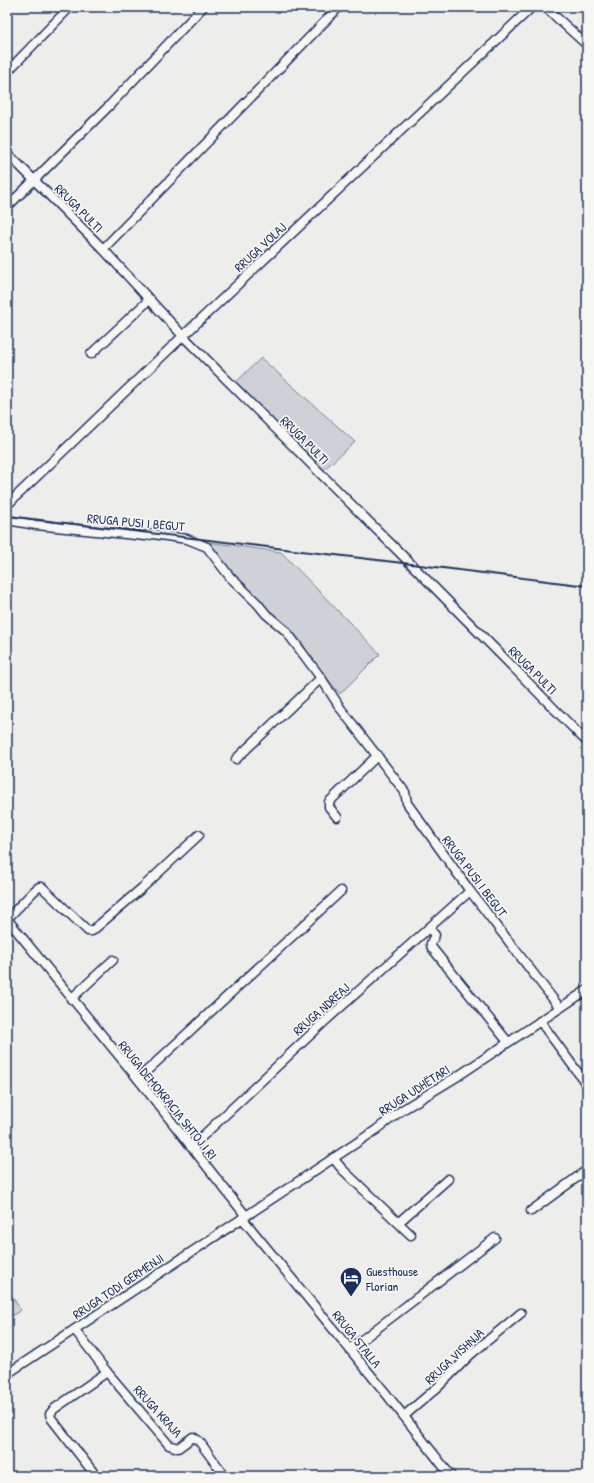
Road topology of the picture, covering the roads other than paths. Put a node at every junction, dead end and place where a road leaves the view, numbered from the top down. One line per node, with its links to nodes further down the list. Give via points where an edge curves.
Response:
1 (70, 7): 7 (street)
2 (203, 7): 9 (street)
3 (339, 7): 11 (street)
4 (532, 7): 13 (street, RRUGA VOLAJ)
5 (545, 7): 6 (street)
6 (587, 45)
7 (7, 72)
8 (7, 154): 9 (street, RRUGA PULTI)
9 (34, 181): 10 (street); 11 (street, RRUGA PULTI)
10 (7, 207)
11 (102, 249): 12 (street, RRUGA PULTI)
12 (150, 299): 13 (street, RRUGA PULTI); 14 (street)
13 (183, 336): 15 (street, RRUGA VOLAJ); 18 (street, RRUGA PULTI)
14 (91, 354)
15 (7, 505)
16 (7, 520): 17 (street, RRUGA PUSI I BEGUT, via 180,538 207,546 228,575 266,614 285,629)
17 (321, 678): 19 (street, RRUGA PUSI I BEGUT, via 341,709); 20 (street)
18 (587, 742)
19 (378, 755): 21 (street, via 329,802 329,807); 24 (street, RRUGA PUSI I BEGUT, via 405,792 407,803)
20 (236, 759)
21 (337, 817)
22 (199, 835): 25 (street, RRUGA DEMOKRACIA SHTOJ I RI, via 92,931 88,931 42,887 34,891)
23 (341, 891): 33 (street)
24 (470, 891): 26 (street, RRUGA NDREAJ); 30 (street, RRUGA PUSI I BEGUT)
25 (8, 922): 29 (street, RRUGA DEMOKRACIA SHTOJ I RI)
26 (429, 928): 32 (street, via 435,935 431,942 432,948); 35 (street, RRUGA NDREAJ)
27 (112, 960): 29 (street)
28 (587, 990): 30 (street, RRUGA UDHËTARI)
29 (72, 999): 33 (street, RRUGA DEMOKRACIA SHTOJ I RI)
30 (560, 1008): 31 (street, RRUGA UDHËTARI)
31 (540, 1021): 32 (street, RRUGA UDHËTARI); 34 (street)
32 (508, 1042): 36 (street, RRUGA UDHËTARI)
33 (138, 1079): 35 (street, RRUGA DEMOKRACIA SHTOJ I RI)
34 (587, 1085)
35 (191, 1147): 40 (street, RRUGA DEMOKRACIA SHTOJ I RI)
36 (333, 1158): 40 (street, RRUGA UDHËTARI); 41 (street)
37 (587, 1170): 39 (street)
38 (448, 1180): 41 (street)
39 (531, 1211)
40 (244, 1217): 45 (street, RRUGA TODI GERMENJI); 46 (street, RRUGA STALLA)
41 (399, 1222): 42 (street)
42 (411, 1235)
43 (495, 1238): 46 (street)
44 (521, 1314): 49 (street, RRUGA VISHNJA, via 470,1354 439,1386)
45 (75, 1330): 47 (street, RRUGA KRAJA); 48 (street, RRUGA TODI GERMENJI)
46 (350, 1349): 49 (street, RRUGA STALLA)
47 (108, 1372): 50 (street, via 50,1414); 51 (street, RRUGA KRAJA, via 169,1445 178,1448 193,1437 199,1441)
48 (7, 1374)
49 (404, 1416): 52 (street, RRUGA STALLA)
50 (93, 1472)
51 (225, 1476)
52 (450, 1476)

